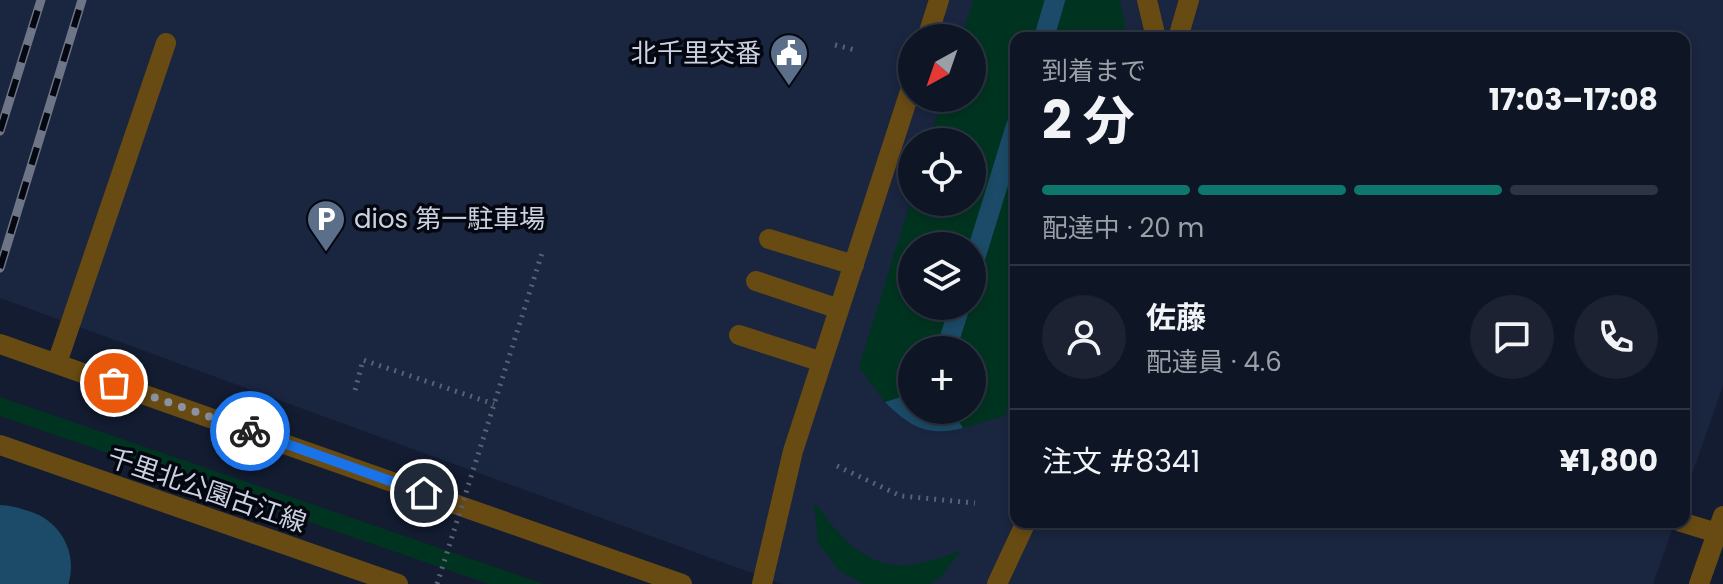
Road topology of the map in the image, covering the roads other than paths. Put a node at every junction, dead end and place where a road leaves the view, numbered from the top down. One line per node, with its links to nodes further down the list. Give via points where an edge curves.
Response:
1 (939, 0): 4 (street)
2 (1147, 0): 5 (street)
3 (1189, 0): 6 (street)
4 (931, 24)
5 (1155, 32)
6 (1180, 32)
7 (166, 43): 16 (street)
8 (903, 112): 10 (street)
9 (769, 239): 10 (street)
10 (854, 265): 12 (street)
11 (756, 281): 12 (street)
12 (839, 309): 15 (street)
13 (739, 335): 15 (street)
14 (0, 344): 16 (street)
15 (822, 362): 23 (street, via 793,451)
16 (57, 363): 22 (street)
17 (0, 445): 21 (street, 千里北公園古江線)
18 (1690, 522): 19 (street)
19 (1720, 524): 25 (street)
20 (1023, 528): 24 (street)
21 (398, 584)
22 (682, 584)
23 (762, 584)
24 (997, 584)
25 (1699, 584)

